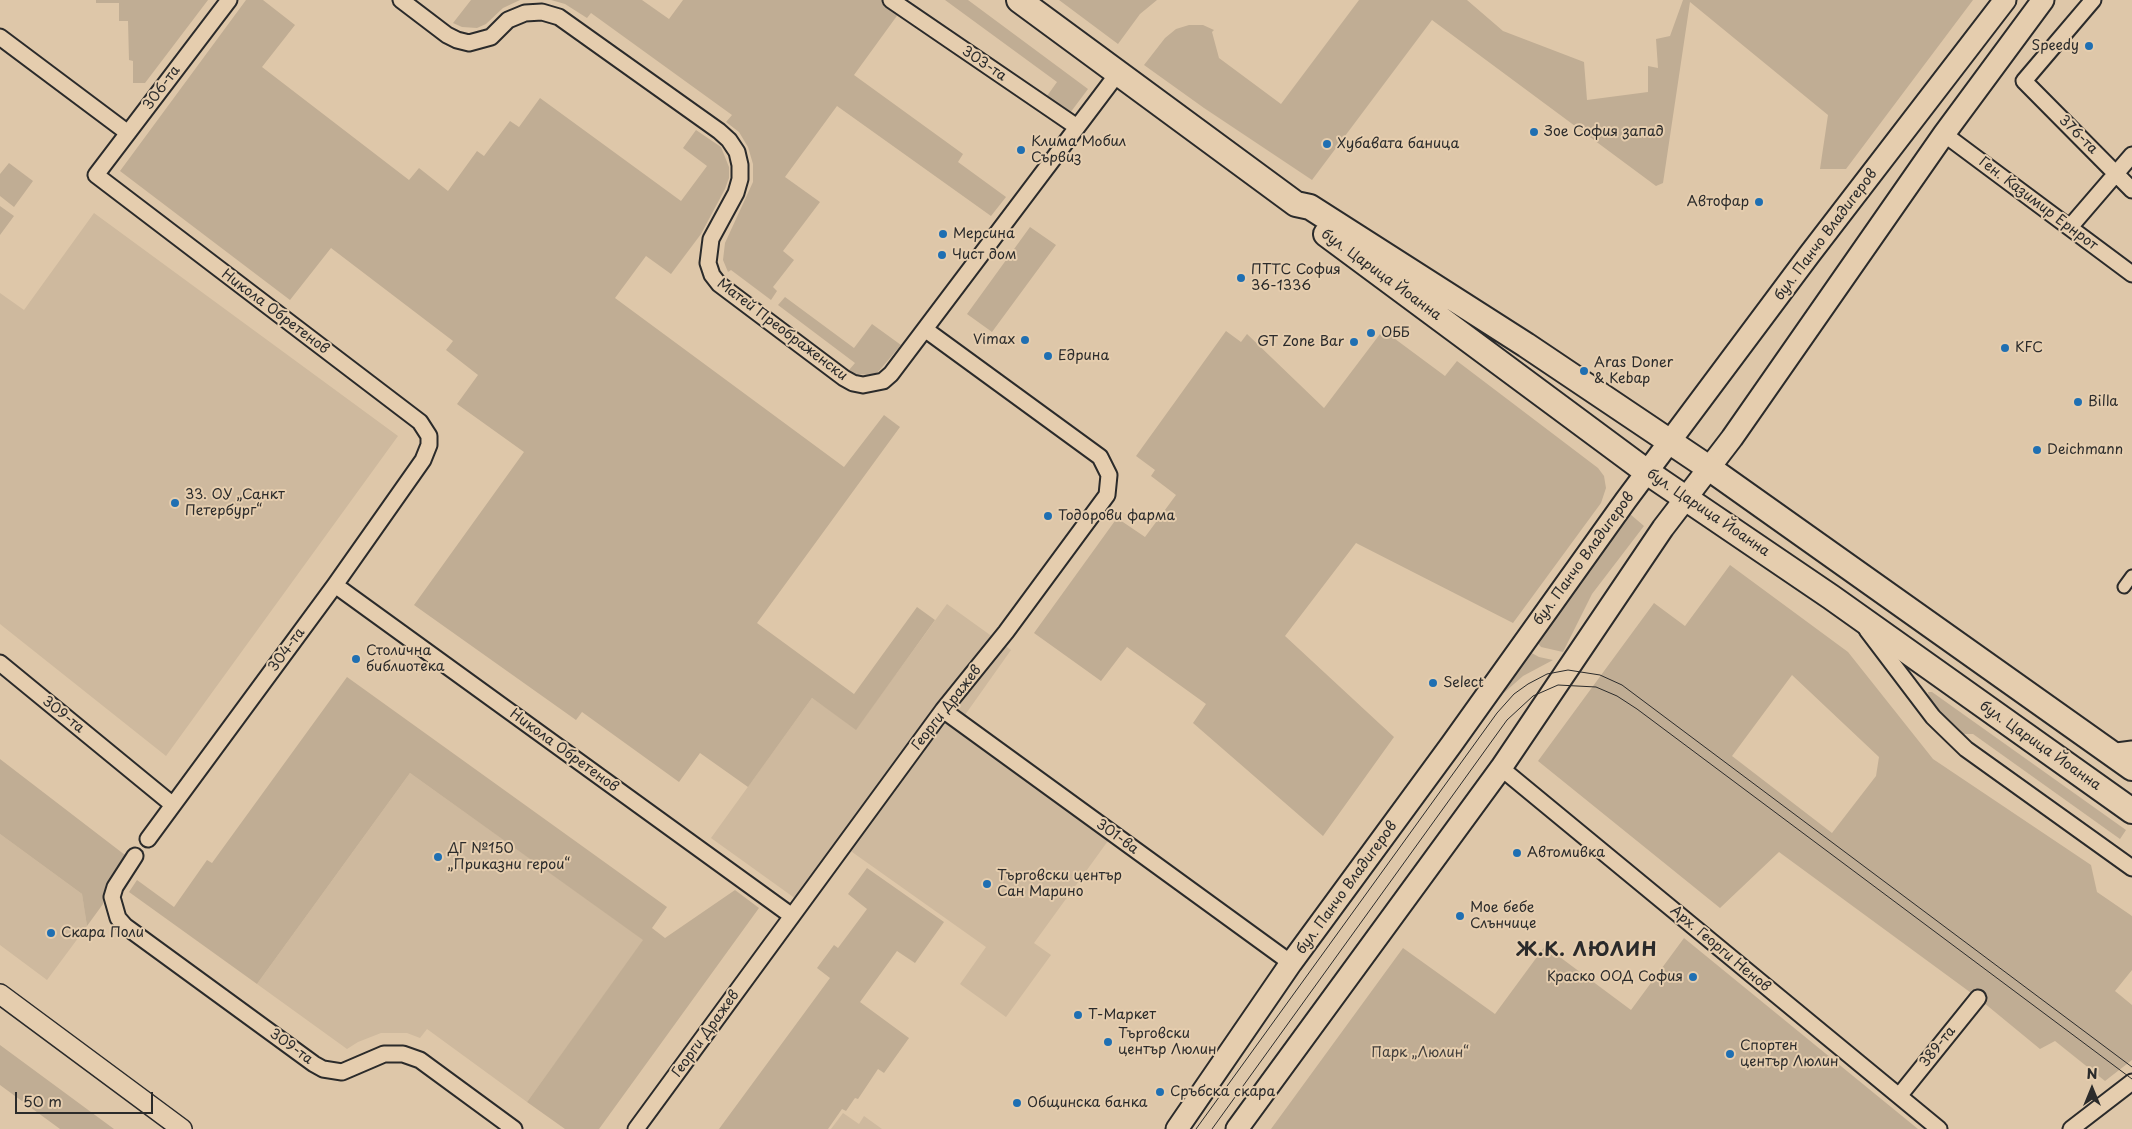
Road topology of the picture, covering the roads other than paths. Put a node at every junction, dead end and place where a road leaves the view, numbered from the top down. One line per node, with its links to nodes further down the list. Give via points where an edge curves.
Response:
1 (228, 0): 11 (street, 306-та)
2 (401, 0): 20 (street, Матей Преображенски, via 447,35 469,43 491,37 508,20 525,13 542,12 559,17 724,136 737,152 740,180 711,239 708,263 712,275 719,284 844,378 863,386 883,381)
3 (891, 0): 10 (street, 303-та)
4 (1018, 0): 9 (main road, бул. Царица Йоанна)
5 (2005, 0): 21 (main road, бул. Панчо Владигеров)
6 (2044, 0): 12 (main road)
7 (2093, 0): 14 (street, 376-та, via 2024,81)
8 (0, 37): 11 (street)
9 (1118, 73): 10 (street, Матей Преображенски); 17 (main road, бул. Царица Йоанна)
10 (1077, 127): 20 (street, Матей Преображенски)
11 (128, 133): 15 (street, 306-та)
12 (1944, 134): 18 (street, Ген. Казимир Ернрот); 23 (main road)
13 (2132, 155): 14 (street)
14 (2116, 173): 16 (street, 376-та); 18 (street)
15 (96, 176): 22 (street, Никола Обретенов, via 420,422 429,436)
16 (2132, 190)
17 (1296, 204): 21 (main road, бул. Царица Йоанна, via 1310,207 1526,345); 24 (main road, бул. Царица Йоанна, via 1302,217)
18 (2070, 227): 19 (street, Ген. Казимир Ернрот)
19 (2132, 274)
20 (926, 330): 31 (street, Георги Дражев, via 1100,457 1109,475 1107,495 1101,504 1006,632)
21 (1669, 442): 23 (main road, бул. Царица Йоанна); 24 (main road, бул. Панчо Владигеров)
22 (423, 460): 27 (street, 304-та)
23 (1709, 468): 25 (main road); 32 (main road, бул. Царица Йоанна)
24 (1647, 472): 25 (main road, бул. Царица Йоанна); 41 (main road, бул. Панчо Владигеров)
25 (1685, 498): 29 (main road, бул. Царица Йоанна); 33 (main road)
26 (2132, 576): 28 (street)
27 (335, 585): 35 (street, 304-та); 40 (street, Никола Обретенов)
28 (2124, 587)
29 (1856, 614): 36 (main road, бул. Царица Йоанна); 39 (street, via 1933,717 1966,750)
30 (0, 664): 35 (street, 309-та)
31 (943, 710): 40 (street, Георги Дражев); 41 (street, 301-ва)
32 (2121, 750): 34 (main road, бул. Царица Йоанна)
33 (1501, 768): 45 (street, Арх. Георги Ненов); 50 (main road)
34 (2132, 768)
35 (173, 805): 37 (street, 304-та)
36 (2132, 811)
37 (148, 838)
38 (135, 856): 47 (street, 309-та, via 120,877 112,897 114,908 125,926 323,1069 342,1072 384,1054 403,1054 420,1060)
39 (2132, 868)
40 (792, 916): 48 (street, Георги Дражев)
41 (1291, 964): 49 (main road, бул. Панчо Владигеров)
42 (0, 994): 46 (street)
43 (1978, 998): 45 (street, 389-та)
44 (2132, 1082): 52 (street)
45 (1899, 1096): 51 (street, Арх. Георги Ненов)
46 (182, 1129)
47 (514, 1129)
48 (636, 1129)
49 (1177, 1129)
50 (1237, 1129)
51 (1939, 1129)
52 (2071, 1129)

